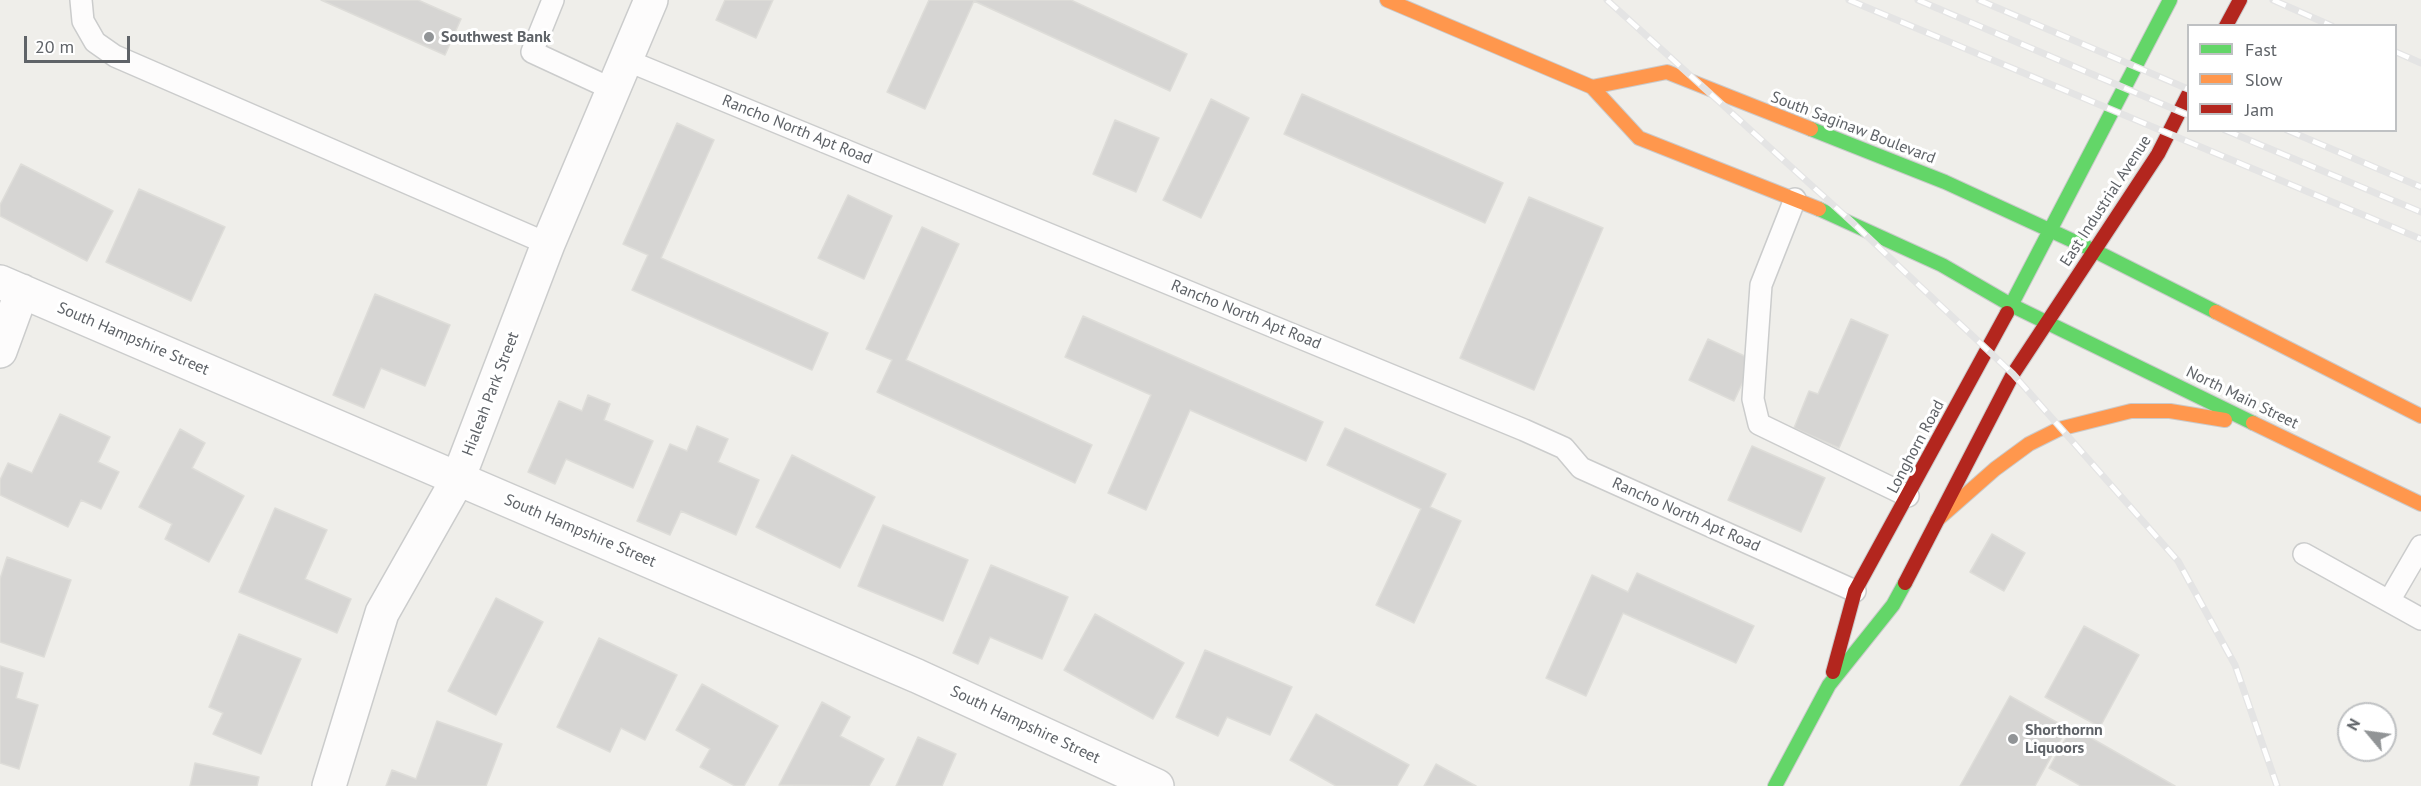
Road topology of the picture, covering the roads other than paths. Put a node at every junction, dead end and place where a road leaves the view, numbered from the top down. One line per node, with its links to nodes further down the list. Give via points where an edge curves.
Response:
1 (81, 0): 14 (lane, via 82,21 95,42 115,56)
2 (553, 0): 10 (lane, via 532,52)
3 (651, 0): 8 (street, Hialeah Park Street)
4 (1387, 0): 9 (main road)
5 (2170, 0): 13 (main road, East Industrial Avenue)
6 (2240, 0): 7 (main road)
7 (2227, 24)
8 (626, 60): 10 (street, Hialeah Park Street); 28 (lane, Rancho North Apt Road, via 1524,430 1564,448 1581,468)
9 (1592, 87): 12 (main road, via 1639,138); 13 (main road, South Saginaw Boulevard, via 1667,72 1945,182)
10 (614, 90): 14 (street, Hialeah Park Street)
11 (2187, 97): 15 (main road, East Industrial Avenue, via 2158,154)
12 (1795, 200): 17 (main road, via 1942,265); 23 (lane, via 1761,285 1753,399 1759,424)
13 (2048, 231): 15 (main road, South Saginaw Boulevard); 17 (main road, Longhorn Road)
14 (548, 244): 22 (street, Hialeah Park Street)
15 (2095, 251): 18 (main road, East Industrial Avenue); 20 (main road)
16 (11, 286): 19 (street); 22 (street, South Hampshire Street)
17 (2011, 305): 18 (main road); 23 (main road, Longhorn Road)
18 (2047, 322): 21 (main road, North Main Street); 25 (main road, Longhorn Road, via 2013,374)
19 (0, 351)
20 (2421, 416)
21 (2264, 427): 24 (main road, North Main Street); 25 (main road, via 2170,411 2131,411 2092,419 2029,444)
22 (458, 479): 32 (street, Hialeah Park Street, via 382,614); 33 (street, South Hampshire Street, via 917,676)
23 (1908, 496): 28 (main road, Longhorn Road)
24 (2421, 504)
25 (1937, 520): 31 (main road, Longhorn Road, via 1893,605)
26 (2421, 546): 29 (lane)
27 (2304, 554): 29 (lane)
28 (1855, 591): 31 (main road, Longhorn Road)
29 (2389, 601): 30 (lane)
30 (2421, 619)
31 (1830, 685): 34 (main road, Longhorn Road)
32 (329, 786)
33 (1157, 786)
34 (1775, 786)

